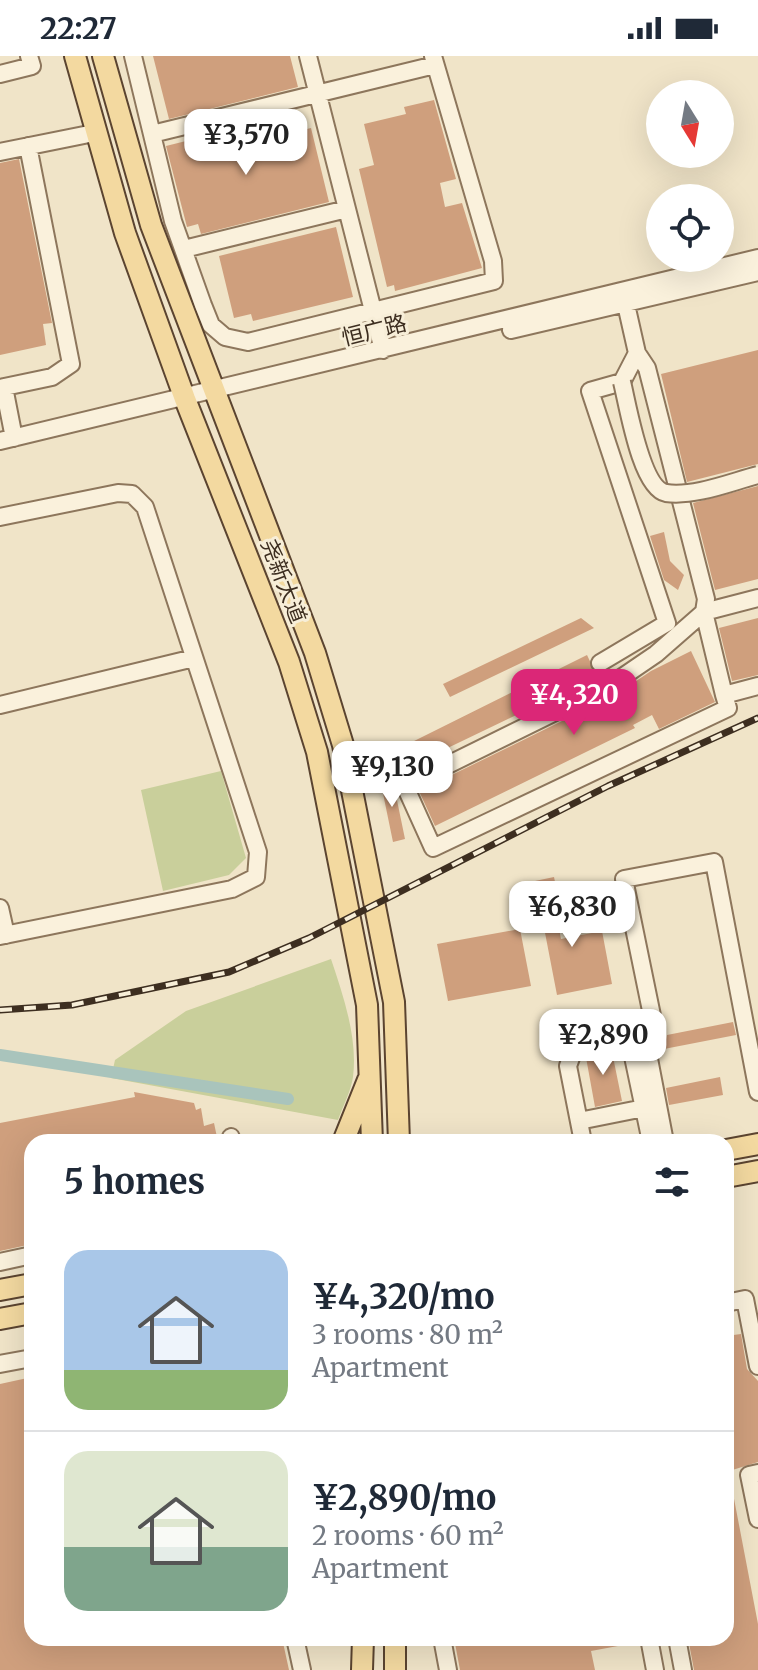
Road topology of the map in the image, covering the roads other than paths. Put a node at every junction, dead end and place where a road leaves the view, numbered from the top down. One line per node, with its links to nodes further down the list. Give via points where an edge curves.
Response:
1 (29, 56): 7 (street, via 32,66 26,70)
2 (75, 56): 9 (main road, 尧新大道)
3 (103, 56): 23 (main road, 尧新大道, via 151,225)
4 (133, 56): 10 (street)
5 (308, 56): 8 (street)
6 (434, 60): 8 (street); 18 (street, via 493,261 494,281)
7 (0, 74)
8 (318, 93): 10 (street); 13 (street)
9 (94, 133): 11 (street); 24 (main road, 尧新大道)
10 (152, 134): 14 (street)
11 (28, 146): 12 (street); 22 (street, via 71,364 52,377)
12 (0, 152)
13 (347, 209): 14 (street); 18 (street)
14 (184, 249): 18 (street, via 211,325 225,337 248,342 276,338)
15 (758, 258): 17 (street, 恒广路)
16 (758, 272): 17 (street, 恒广路)
17 (624, 297): 19 (street, 恒广路); 20 (street); 23 (street, 恒广路)
18 (373, 310): 19 (street)
19 (383, 350): 23 (street, 恒广路)
20 (637, 353): 21 (street); 30 (street, via 647,368 706,599)
21 (622, 382): 27 (street, bridge, via 649,482 664,493); 32 (street, via 590,391 667,623)
22 (2, 388): 25 (street)
23 (215, 396): 24 (street, 恒广路); 44 (main road, 尧新大道, via 315,653 343,745 394,1002)
24 (187, 403): 25 (street, 恒广路); 26 (street, 恒广路); 38 (main road, 尧新大道, via 289,662 313,739 367,1005)
25 (7, 440)
26 (0, 452)
27 (758, 475)
28 (0, 517): 31 (street, via 132,494 145,507)
29 (758, 598): 30 (street)
30 (704, 612): 34 (street); 34 (street, via 612,684 405,786 433,848 728,708)
31 (194, 658): 35 (street); 37 (street, via 258,852 256,877 232,889)
32 (600, 663)
33 (758, 686): 34 (street)
34 (724, 695)
35 (0, 705)
36 (0, 908): 37 (street)
37 (3, 935)
38 (372, 1072): 42 (main road); 43 (main road, 尧新大道)
39 (758, 1092): 47 (street, via 714,862 624,879 656,1035 645,1038)
40 (644, 1108): 41 (street); 41 (street, via 631,1047 614,1035 577,1041 568,1066); 46 (street)
41 (579, 1121): 45 (street)
42 (346, 1134)
43 (372, 1134)
44 (399, 1134)
45 (581, 1134)
46 (649, 1134)
47 (663, 1134)
48 (758, 1144): 49 (main road)
49 (734, 1148)
50 (758, 1171): 51 (main road)
51 (734, 1176)
52 (24, 1257): 53 (street)
53 (0, 1262)
54 (24, 1286): 55 (main road)
55 (0, 1290)
56 (734, 1301): 61 (street, via 745,1299)
57 (24, 1314): 58 (main road)
58 (0, 1319)
59 (24, 1360): 60 (street)
60 (0, 1364)
61 (758, 1366)
62 (758, 1473): 63 (street, via 749,1475)
63 (758, 1519)
64 (297, 1646): 70 (street)
65 (363, 1646): 71 (main road)
66 (395, 1646): 72 (main road)
67 (444, 1646): 73 (street)
68 (650, 1646): 74 (street)
69 (678, 1646): 75 (street)
70 (302, 1670)
71 (362, 1670)
72 (395, 1670)
73 (448, 1670)
74 (655, 1670)
75 (683, 1670)

